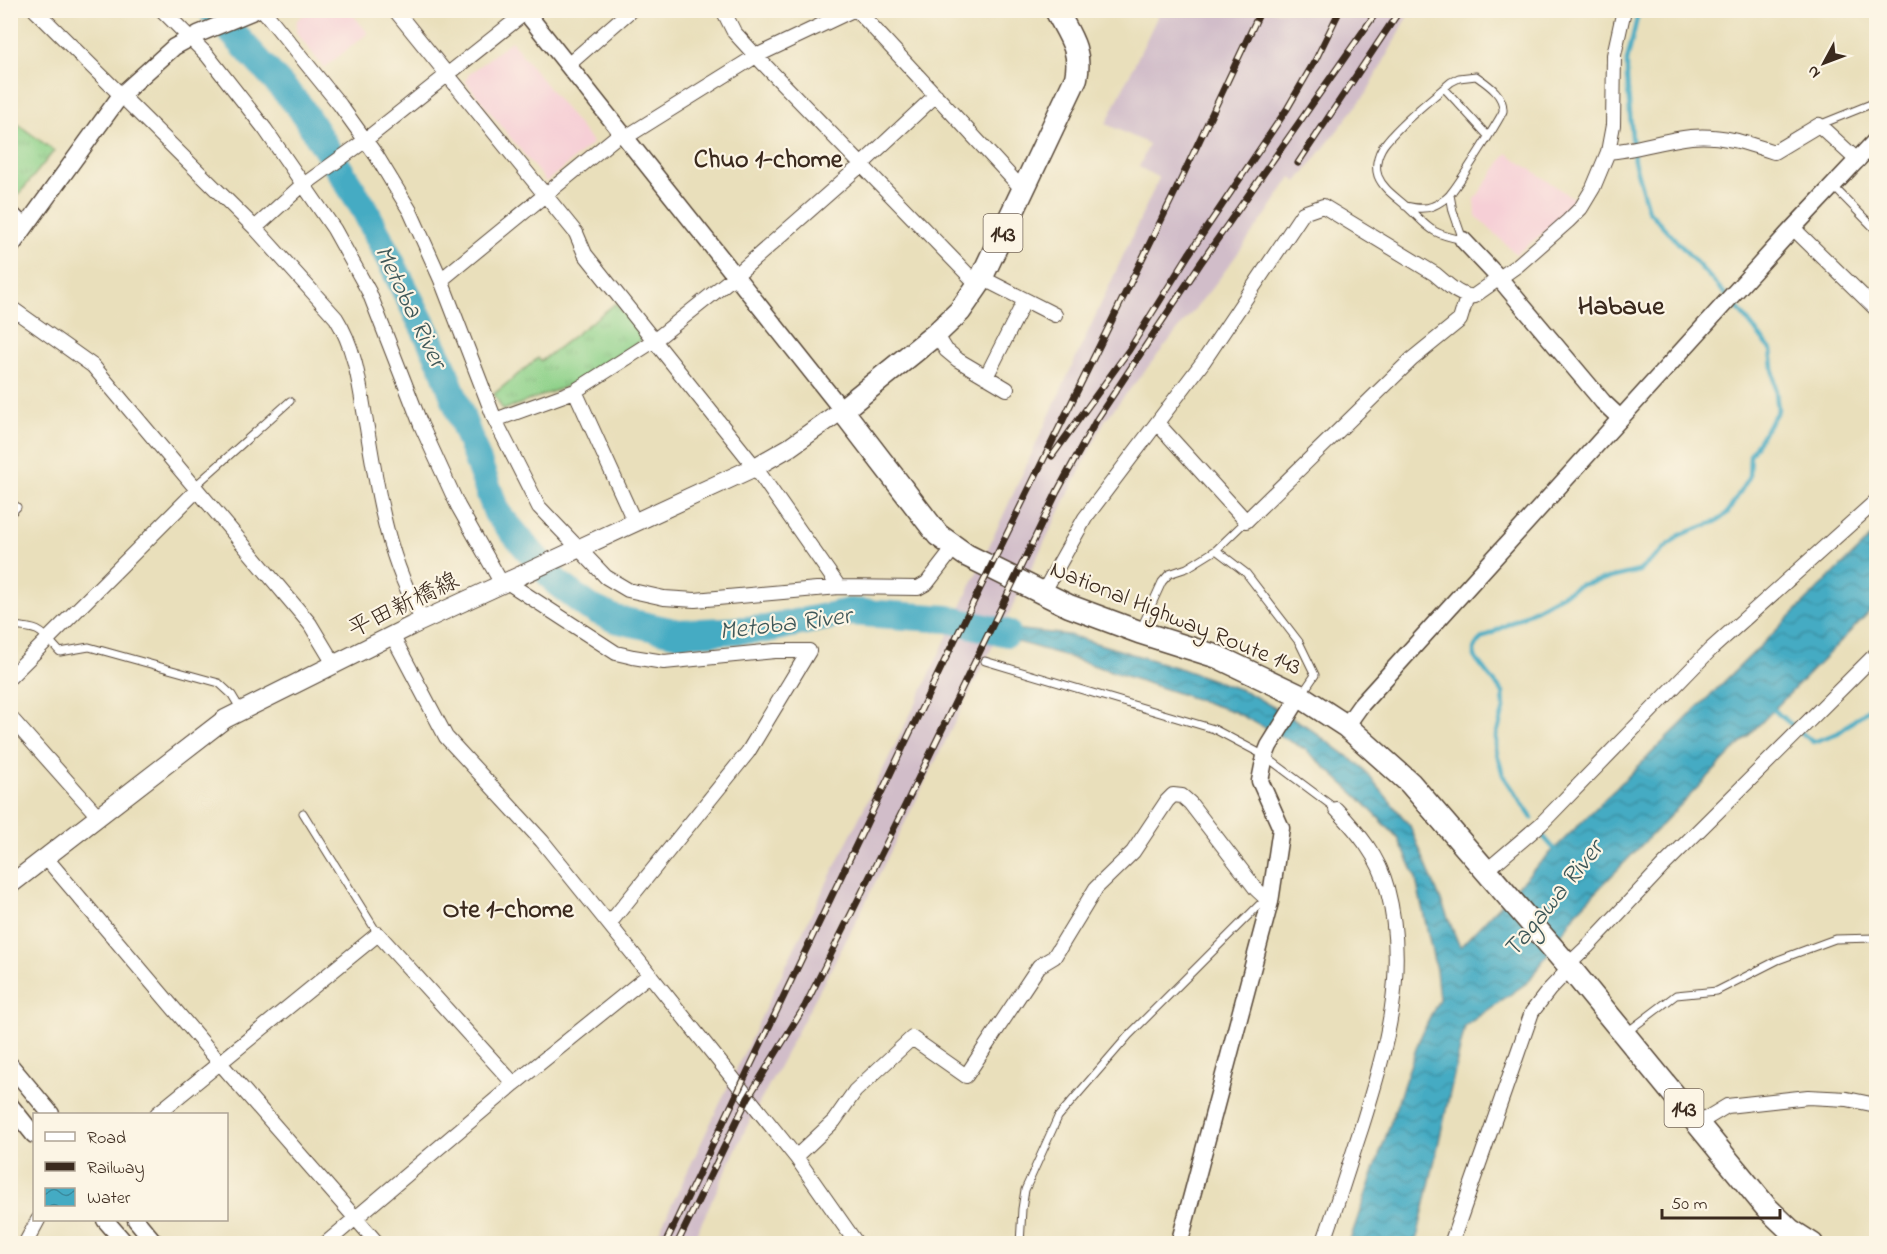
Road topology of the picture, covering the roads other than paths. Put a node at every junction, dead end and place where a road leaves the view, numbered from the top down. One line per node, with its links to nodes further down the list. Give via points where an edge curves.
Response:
1 (35, 10): 16 (street)
2 (162, 10): 11 (street)
3 (395, 10): 14 (street)
4 (631, 10): 13 (street)
5 (723, 10): 12 (street, via 734,32)
6 (855, 10): 12 (street); 17 (street)
7 (1056, 10): 29 (highway, 143, via 1075,46 1079,65)
8 (1624, 10): 24 (street, via 1614,55 1613,125)
9 (256, 11): 11 (street); 23 (street, via 340,105)
10 (525, 11): 13 (street); 14 (street)
11 (194, 36): 16 (street, via 174,47); 27 (street)
12 (756, 56): 20 (street); 26 (street)
13 (568, 65): 20 (street)
14 (448, 75): 23 (street); 31 (street)
15 (1444, 88): 21 (lane); 21 (lane, via 1459,78 1476,76 1493,88 1503,112); 32 (lane, via 1386,142 1378,159 1379,178)
16 (121, 95): 34 (street); 35 (street)
17 (936, 95): 26 (street); 29 (street)
18 (1876, 102): 19 (lane)
19 (1819, 125): 24 (street, via 1774,152 1730,138 1694,137); 25 (street)
20 (624, 135): 31 (street); 40 (street)
21 (1488, 136): 30 (lane)
22 (1876, 140): 25 (street)
23 (359, 145): 27 (street); 42 (street, via 410,211)
24 (1608, 152): 41 (street, via 1581,208)
25 (1858, 161): 28 (street)
26 (861, 165): 40 (street); 43 (street)
27 (307, 183): 35 (street); 69 (street, via 369,292 421,425 458,506)
28 (1833, 186): 36 (street); 37 (lane)
29 (1024, 191): 43 (highway, 143)
30 (1450, 195): 32 (lane, via 1432,207); 38 (lane)
31 (544, 196): 42 (street); 50 (street)
32 (1405, 206): 38 (lane, via 1431,231)
33 (10, 213): 34 (street)
34 (24, 227): 39 (street)
35 (255, 228): 72 (street, via 336,318 350,344 390,546)
36 (1792, 228): 47 (street); 56 (street)
37 (1876, 230)
38 (1463, 240): 41 (street)
39 (10, 248)
40 (735, 276): 50 (street); 55 (street)
41 (1499, 278): 44 (street); 56 (street)
42 (441, 280): 57 (street)
43 (980, 281): 45 (street); 49 (highway, 143, via 960,311)
44 (1467, 297): 58 (street, via 1323,206 1303,213); 64 (street, via 1460,320 1412,359)
45 (1025, 300): 48 (street); 51 (street)
46 (10, 307): 60 (street, via 93,366)
47 (1876, 309)
48 (1051, 316)
49 (936, 334): 51 (street, via 946,350); 55 (highway, 143)
50 (655, 340): 53 (street); 59 (street)
51 (986, 377): 52 (street)
52 (1007, 389)
53 (575, 391): 57 (street); 65 (street)
54 (290, 401): 60 (lane)
55 (842, 410): 59 (main road, 平田新橋線); 66 (highway, National Highway Route 143 / 143, via 938,535)
56 (1620, 418): 84 (street)
57 (495, 420): 68 (street, via 539,507)
58 (1157, 423): 64 (street); 71 (street, via 1085,518)
59 (755, 467): 65 (main road, 平田新橋線); 70 (street)
60 (196, 488): 76 (street); 79 (street, via 310,624)
61 (10, 501): 63 (lane, via 17,507)
62 (1876, 501): 90 (street, via 1710,650)
63 (10, 514)
64 (1246, 521): 67 (lane)
65 (635, 523): 68 (main road, 平田新橋線)
66 (954, 548): 70 (street, via 927,583 918,588); 71 (highway, National Highway Route 143 / 143)
67 (1216, 550): 74 (lane, via 1169,574); 81 (lane, via 1246,573 1299,642 1315,675)
68 (572, 551): 69 (main road, 平田新橋線); 70 (street, via 628,590 664,598 695,600)
69 (508, 581): 72 (main road, 平田新橋線); 93 (street, via 573,627 624,655 664,662 809,651 748,752)
70 (839, 587)
71 (1043, 592): 74 (highway, National Highway Route 143 / 143)
72 (423, 621): 75 (main road, 平田新橋線)
73 (10, 627): 76 (lane, via 29,627)
74 (1139, 632): 81 (highway, National Highway Route 143 / 143, via 1218,657)
75 (392, 635): 79 (main road, 平田新橋線); 93 (street, via 446,737 542,841)
76 (49, 639): 80 (street); 82 (lane, via 60,652 89,647 219,683)
77 (1876, 654): 96 (street)
78 (985, 662): 85 (lane, via 1214,729)
79 (334, 664): 82 (main road, 平田新橋線)
80 (10, 677)
81 (1297, 702): 84 (highway, National Highway Route 143 / 143); 85 (street)
82 (241, 711): 88 (main road, 平田新橋線, via 225,719)
83 (10, 717): 88 (street)
84 (1346, 726): 90 (highway, National Highway Route 143 / 143, via 1410,783)
85 (1267, 751): 86 (lane); 92 (street, via 1260,781 1281,828)
86 (1336, 808): 121 (street, via 1365,840 1387,887 1397,949 1396,984 1379,1071)
87 (303, 813): 94 (lane)
88 (98, 816): 89 (main road, 平田新橋線)
89 (46, 858): 91 (main road, 平田新橋線); 99 (street)
90 (1489, 874): 96 (highway, National Highway Route 143 / 143)
91 (10, 885)
92 (1270, 902): 108 (street, via 1190,803 1173,795 1133,852 1096,888 1054,957 1039,966 966,1076 912,1038 855,1091 834,1121); 119 (lane, via 1259,905 1135,1029 1058,1117 1025,1190); 120 (street)
93 (609, 924): 97 (street)
94 (378, 934): 99 (street); 101 (street)
95 (1876, 938): 98 (lane, via 1835,939 1778,960 1717,991 1676,995)
96 (1568, 965): 98 (highway, National Highway Route 143 / 143); 122 (street, via 1532,1012)
97 (649, 975): 101 (street); 108 (street)
98 (1624, 1034): 106 (highway, National Highway Route 143 / 143)
99 (220, 1063): 105 (street); 109 (street)
100 (10, 1065): 104 (street)
101 (514, 1084): 109 (street)
102 (1876, 1103): 106 (street, via 1808,1097 1727,1106)
103 (10, 1105): 107 (street)
104 (50, 1113)
105 (158, 1113)
106 (1697, 1124): 123 (highway, National Highway Route 143 / 143, via 1766,1207)
107 (33, 1134)
108 (796, 1157): 118 (street)
109 (356, 1218): 116 (street); 117 (street)
110 (37, 1221): 114 (street)
111 (106, 1221): 115 (street)
112 (137, 1221): 113 (street)
113 (156, 1243)
114 (25, 1244)
115 (126, 1244)
116 (325, 1244)
117 (378, 1244)
118 (857, 1244)
119 (1020, 1244)
120 (1179, 1244)
121 (1323, 1244)
122 (1450, 1244)
123 (1812, 1244)

